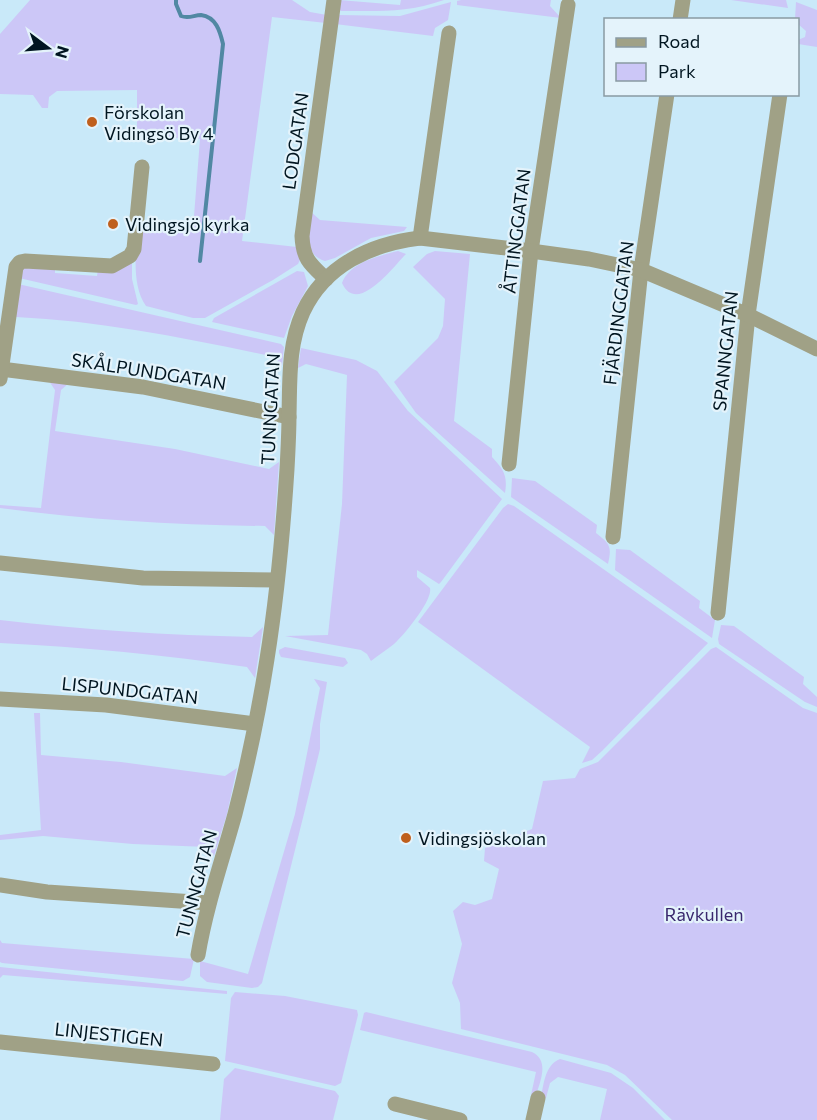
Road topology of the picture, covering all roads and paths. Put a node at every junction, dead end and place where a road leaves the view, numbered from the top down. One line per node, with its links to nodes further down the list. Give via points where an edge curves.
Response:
1 (334, 0): 12 (street, LODGATAN, via 302,236 304,255)
2 (683, 0): 4 (street)
3 (568, 4): 10 (street, ÅTTINGGATAN)
4 (680, 18)
5 (449, 33): 9 (street)
6 (668, 96): 11 (street, FJÄRDINGGATAN)
7 (780, 96): 13 (street, SPANNGATAN)
8 (142, 166): 15 (street, SKÅLPUNDGATAN, via 134,249 130,256 112,266 20,262 16,267)
9 (420, 238): 10 (street, TUNNGATAN); 12 (street, TUNNGATAN, via 369,250)
10 (531, 251): 11 (street, TUNNGATAN); 17 (street, ÅTTINGGATAN)
11 (641, 270): 13 (street, TUNNGATAN); 18 (street, FJÄRDINGGATAN)
12 (326, 279): 16 (street, TUNNGATAN, via 310,300 295,336)
13 (748, 315): 14 (street, TUNNGATAN); 21 (street, SPANNGATAN)
14 (817, 350)
15 (1, 374): 16 (street, SKÅLPUNDGATAN, via 143,387)
16 (289, 417): 20 (street, TUNNGATAN)
17 (509, 464)
18 (613, 537)
19 (0, 563): 20 (street, via 143,578)
20 (278, 580): 23 (street, TUNNGATAN)
21 (718, 613)
22 (0, 699): 23 (street, LISPUNDGATAN, via 106,705)
23 (255, 724): 25 (street, TUNNGATAN)
24 (0, 885): 25 (street)
25 (209, 903): 26 (street, TUNNGATAN)
26 (198, 955)
27 (0, 1042): 28 (street, LINJESTIGEN)
28 (213, 1064)
29 (538, 1098): 32 (street)
30 (395, 1104): 31 (street)
31 (460, 1120)
32 (533, 1120)

